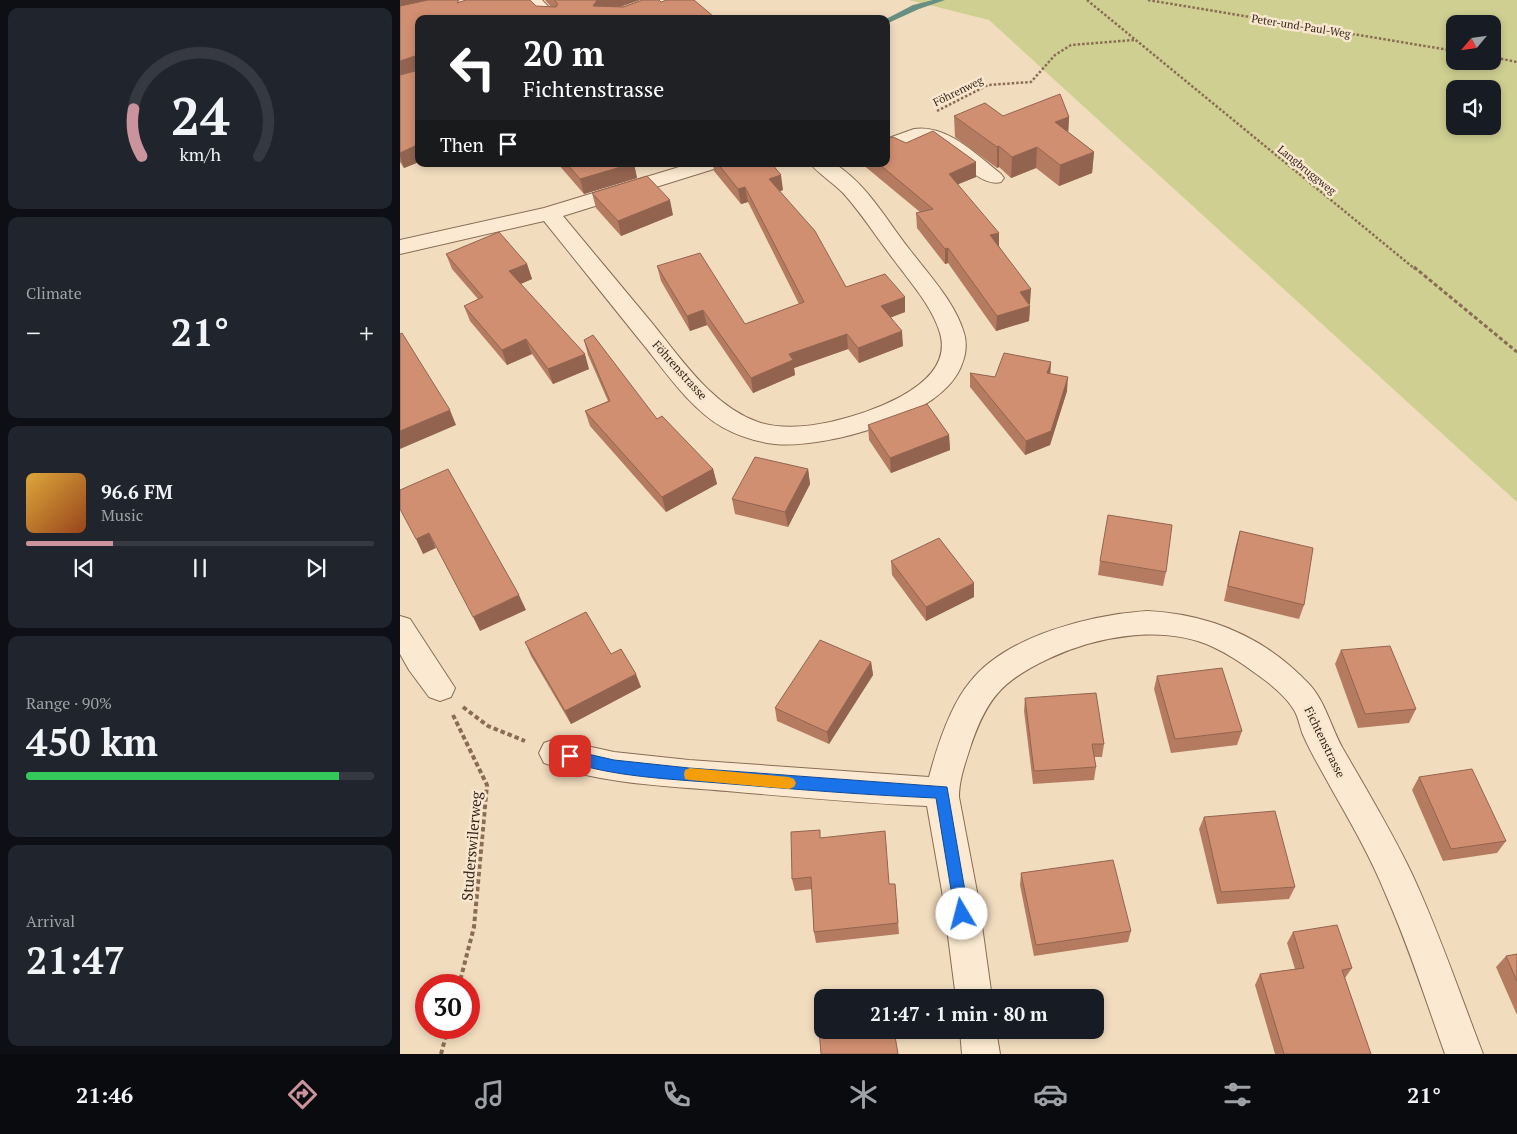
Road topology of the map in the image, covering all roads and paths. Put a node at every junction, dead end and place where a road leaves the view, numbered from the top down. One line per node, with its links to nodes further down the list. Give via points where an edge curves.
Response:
1 (532, 0): 5 (street)
2 (663, 0): 6 (street)
3 (1087, 0): 7 (path, Langbruggweg)
4 (1148, 0): 8 (path, Peter-und-Paul-Weg)
5 (547, 15)
6 (619, 15)
7 (1134, 40): 11 (path, Föhrenweg, via 1071,45 1055,55 1031,82 988,85 911,124); 18 (path, Langbruggweg)
8 (1446, 50)
9 (1501, 59): 10 (path)
10 (1517, 62)
11 (905, 137): 12 (street); 15 (street, via 918,134 934,136)
12 (890, 145)
13 (700, 167): 16 (street)
14 (837, 167): 16 (street, Föhrenstrasse, via 941,309 954,343 949,368 923,394 854,426 806,435 777,435 749,430 724,416 688,382)
15 (994, 178)
16 (549, 213): 17 (street)
17 (400, 247)
18 (1517, 352)
19 (400, 628): 20 (street)
20 (440, 688): 21 (path, via 488,726); 23 (path, Studerswilerweg, via 487,785 474,927)
21 (555, 753): 22 (street, via 614,766 689,774)
22 (942, 792): 24 (street, Fichtenstrasse); 29 (street, Fichtenstrasse, via 961,728 979,692 1007,667 1050,644 1100,627 1166,623 1192,628 1251,651 1305,701 1319,736 1390,864)
23 (463, 974)
24 (973, 989)
25 (445, 1039): 27 (path)
26 (979, 1039): 28 (street)
27 (442, 1054)
28 (981, 1054)
29 (1464, 1054)

